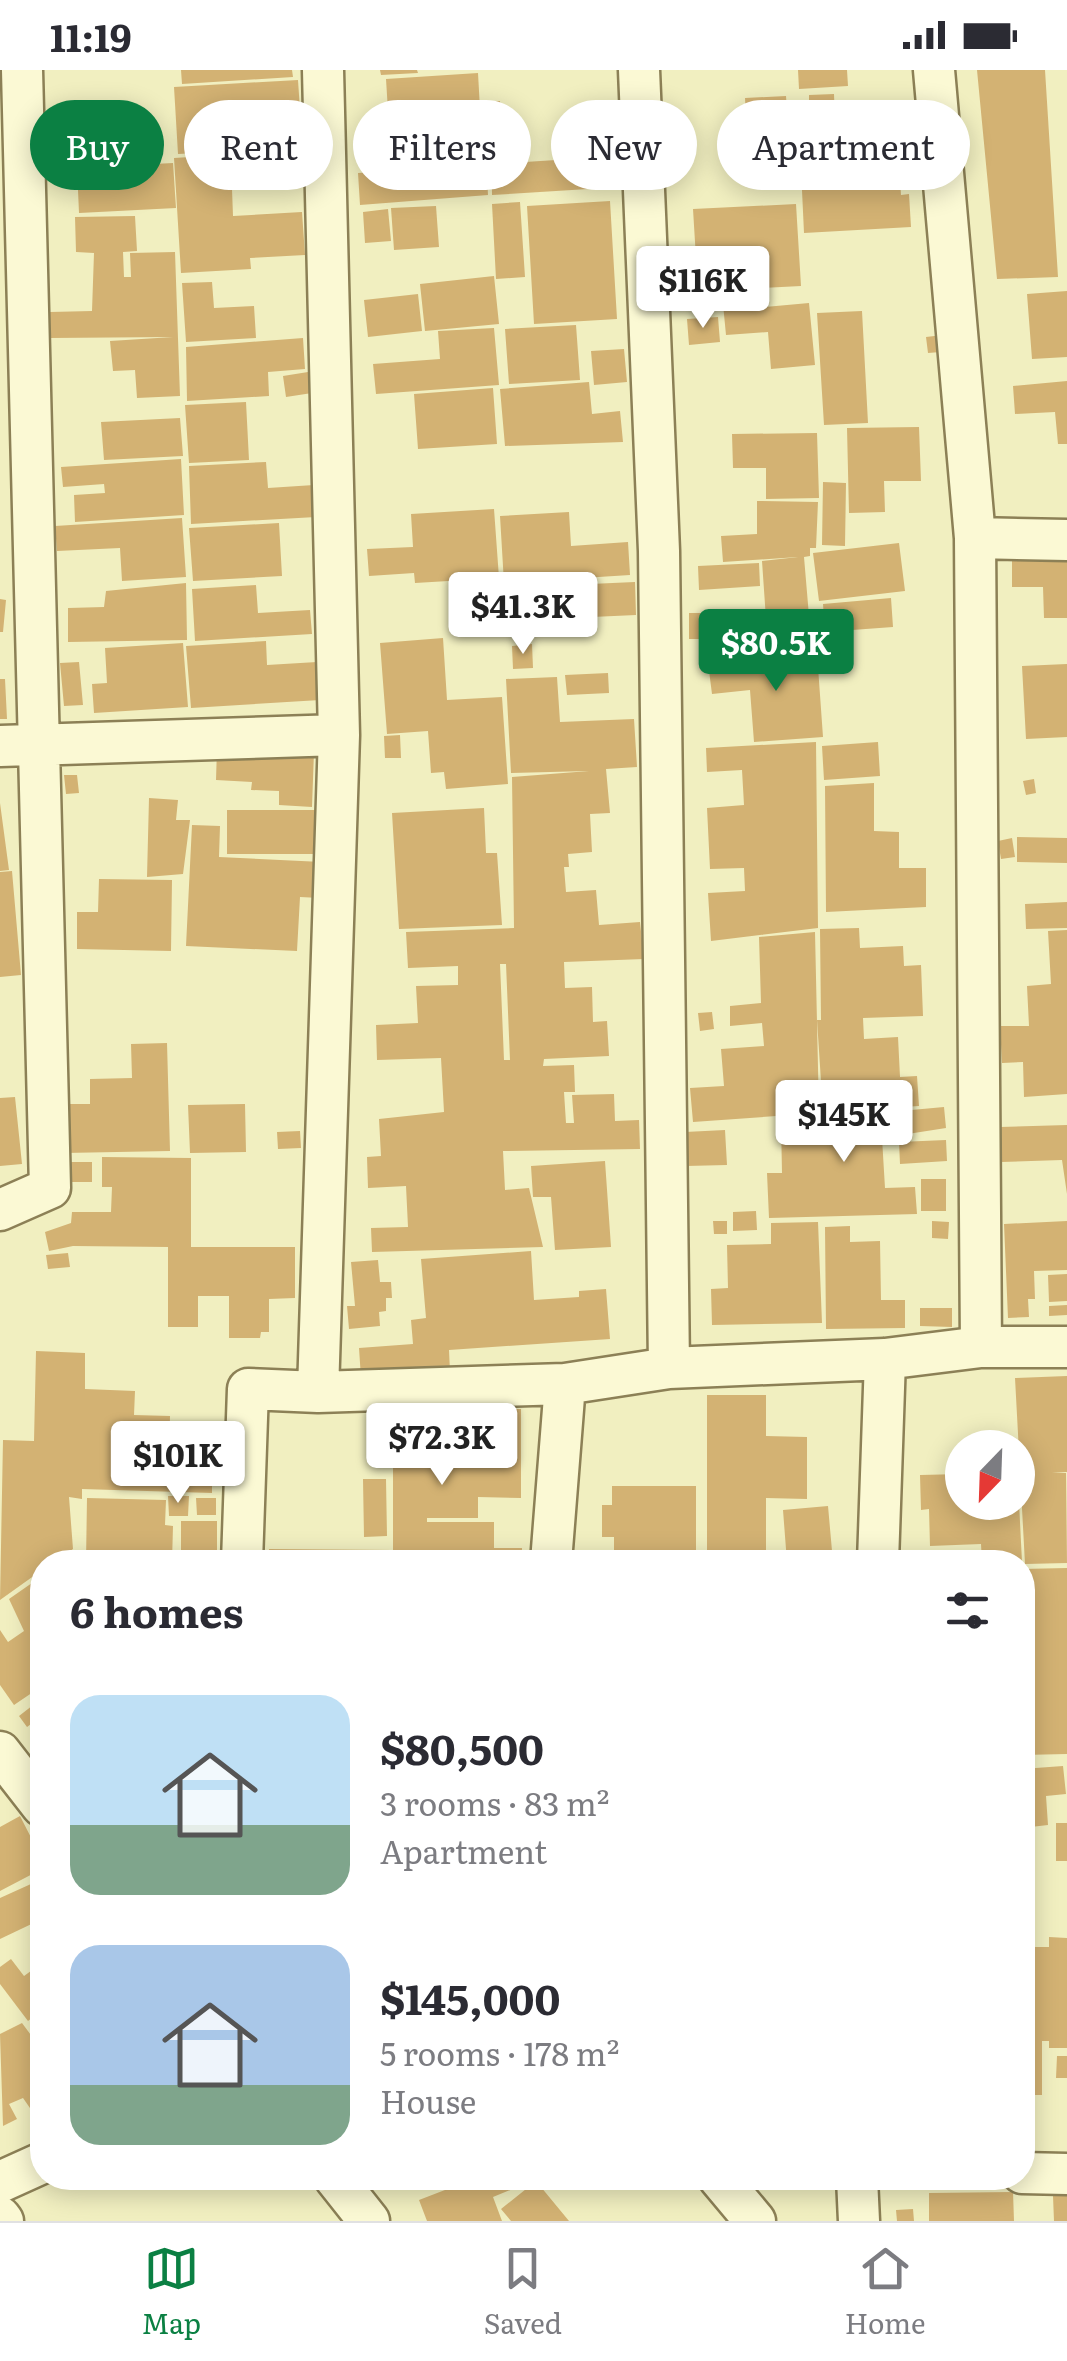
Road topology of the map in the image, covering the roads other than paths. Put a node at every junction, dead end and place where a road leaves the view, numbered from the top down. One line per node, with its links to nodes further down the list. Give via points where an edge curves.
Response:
1 (22, 70): 8 (street, via 35,458)
2 (323, 70): 7 (street)
3 (639, 70): 13 (street, via 660,552)
4 (934, 70): 5 (street)
5 (974, 538): 6 (street); 10 (street)
6 (1067, 540)
7 (339, 735): 8 (street); 15 (street)
8 (19, 744): 9 (street, via 50,1188)
9 (0, 1210)
10 (981, 1347): 11 (street); 12 (street)
11 (1067, 1347)
12 (884, 1359): 13 (street); 18 (street)
13 (670, 1368): 14 (street)
14 (565, 1384): 15 (street); 17 (street)
15 (318, 1392): 16 (street, via 248,1389)
16 (242, 1550)
17 (552, 1550)
18 (878, 1550)
19 (0, 1752): 20 (street)
20 (30, 1791)
21 (30, 2168): 24 (street)
22 (1035, 2173): 23 (street)
23 (1067, 2174)
24 (0, 2182)
25 (345, 2190): 28 (street)
26 (730, 2190): 29 (street)
27 (857, 2190): 30 (street)
28 (370, 2221)
29 (755, 2221)
30 (858, 2221)

